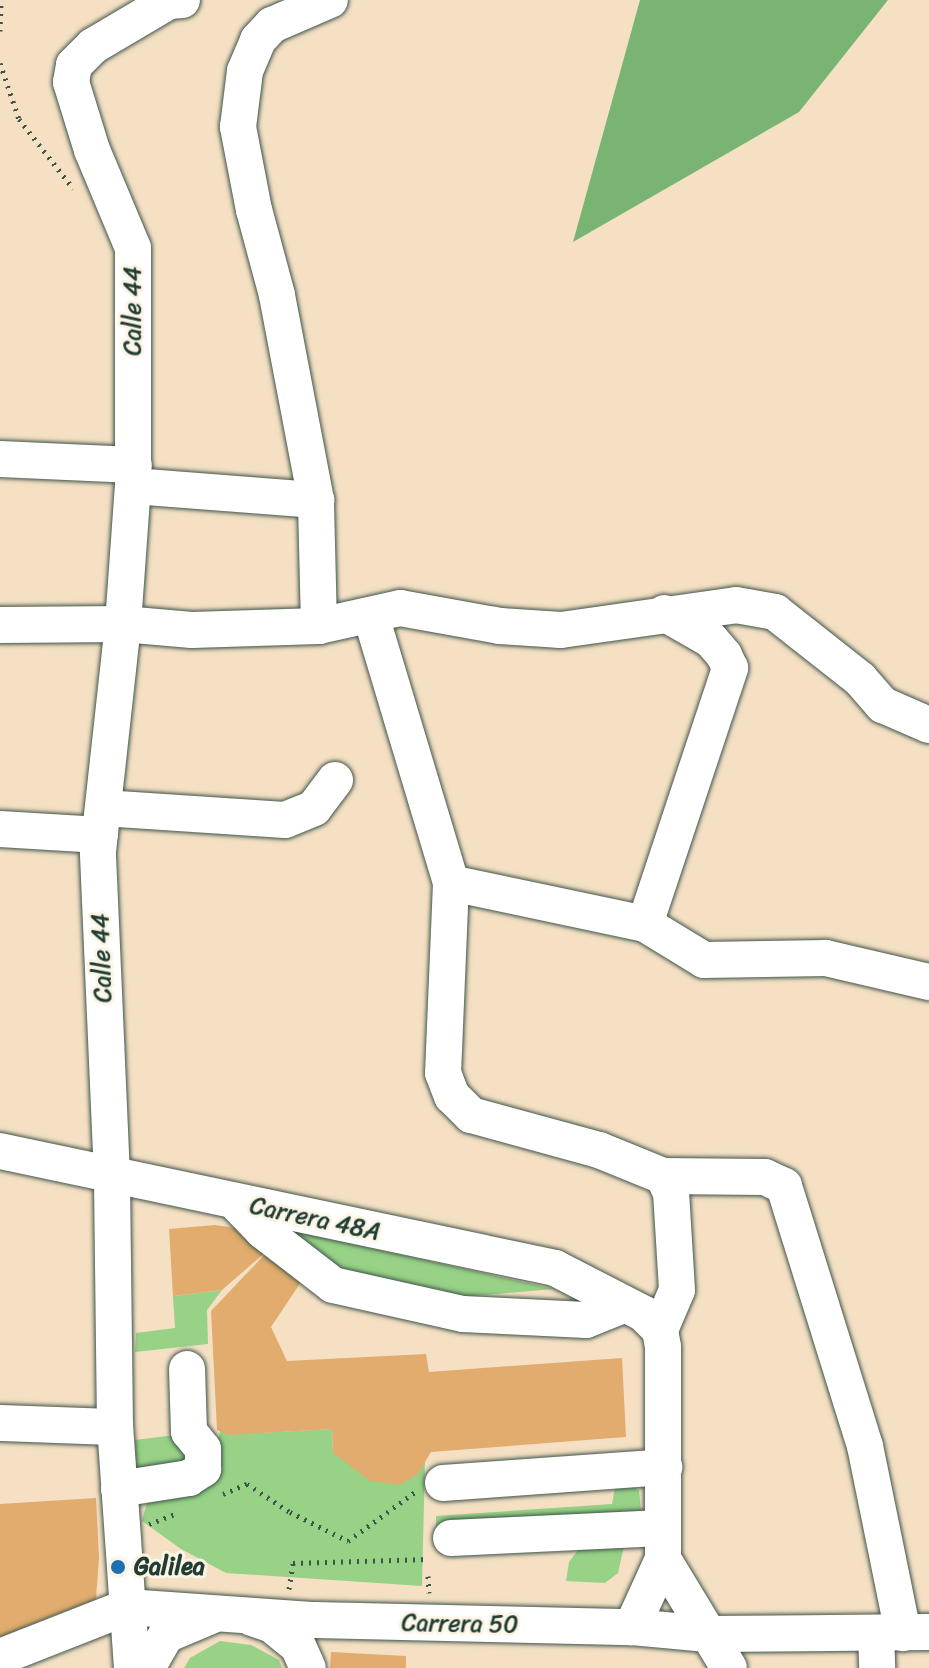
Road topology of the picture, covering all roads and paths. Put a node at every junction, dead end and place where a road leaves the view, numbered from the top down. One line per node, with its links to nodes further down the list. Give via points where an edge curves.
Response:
1 (1, 0): 4 (path)
2 (182, 0): 8 (street, Calle 44, via 169,1 93,46 72,73 75,102 133,248)
3 (330, 0): 9 (street, via 272,25 258,40 245,71 238,127)
4 (0, 31)
5 (0, 63): 6 (path, via 19,119)
6 (74, 190)
7 (0, 459): 8 (street)
8 (134, 475): 9 (street); 12 (street, Calle 44)
9 (316, 500): 14 (street)
10 (664, 613): 11 (street, via 561,630 500,626 400,608); 15 (street, via 736,605 775,612 860,679 883,705); 20 (street, via 711,640 730,668)
11 (371, 616): 14 (street); 19 (street)
12 (123, 624): 13 (street); 14 (street, via 192,630); 17 (street, Calle 44)
13 (0, 625)
14 (319, 626)
15 (929, 725)
16 (335, 780): 17 (street, via 314,808 285,820)
17 (102, 821): 18 (street); 23 (street, Calle 44, via 98,851)
18 (0, 829)
19 (451, 883): 20 (street); 24 (street, via 443,1073 452,1096 471,1115 599,1150)
20 (645, 924): 21 (street, via 704,960 826,958)
21 (929, 982)
22 (0, 1151): 23 (street, Carrera 48A)
23 (112, 1176): 25 (street, Carrera 48A); 30 (street, Calle 44)
24 (663, 1176): 27 (street, via 671,1193 677,1290); 46 (street, via 765,1177 784,1186 865,1446)
25 (236, 1203): 26 (street, Carrera 48A, via 555,1268); 26 (street, via 333,1285 463,1314 586,1320)
26 (623, 1305): 27 (street, Carrera 48A, via 644,1314)
27 (660, 1330): 31 (street)
28 (187, 1369): 33 (street, via 189,1432 203,1449 203,1469 189,1478)
29 (0, 1423): 30 (street)
30 (115, 1427): 33 (street, Calle 44)
31 (664, 1467): 32 (street); 37 (street)
32 (430, 1487): 34 (path, via 348,1541 247,1484)
33 (119, 1489): 36 (street, Calle 44)
34 (210, 1499)
35 (186, 1508): 36 (path)
36 (121, 1533): 41 (street, Calle 44)
37 (663, 1544): 38 (street); 44 (street); 45 (street)
38 (440, 1549): 43 (path, via 293,1563)
39 (428, 1576): 40 (path)
40 (429, 1598)
41 (127, 1607): 42 (street, Carrera 50); 47 (street, Carrera 50); 48 (street, Calle 44)
42 (227, 1614): 43 (street, Carrera 50); 49 (street, via 166,1635); 50 (street, via 272,1625 298,1646)
43 (301, 1618): 44 (street, Carrera 50); 51 (street)
44 (632, 1627): 45 (street, Carrera 50)
45 (708, 1634): 46 (street, Carrera 50); 52 (street)
46 (896, 1641)
47 (0, 1657)
48 (132, 1668)
49 (147, 1668)
50 (308, 1668)
51 (317, 1668)
52 (729, 1668)

